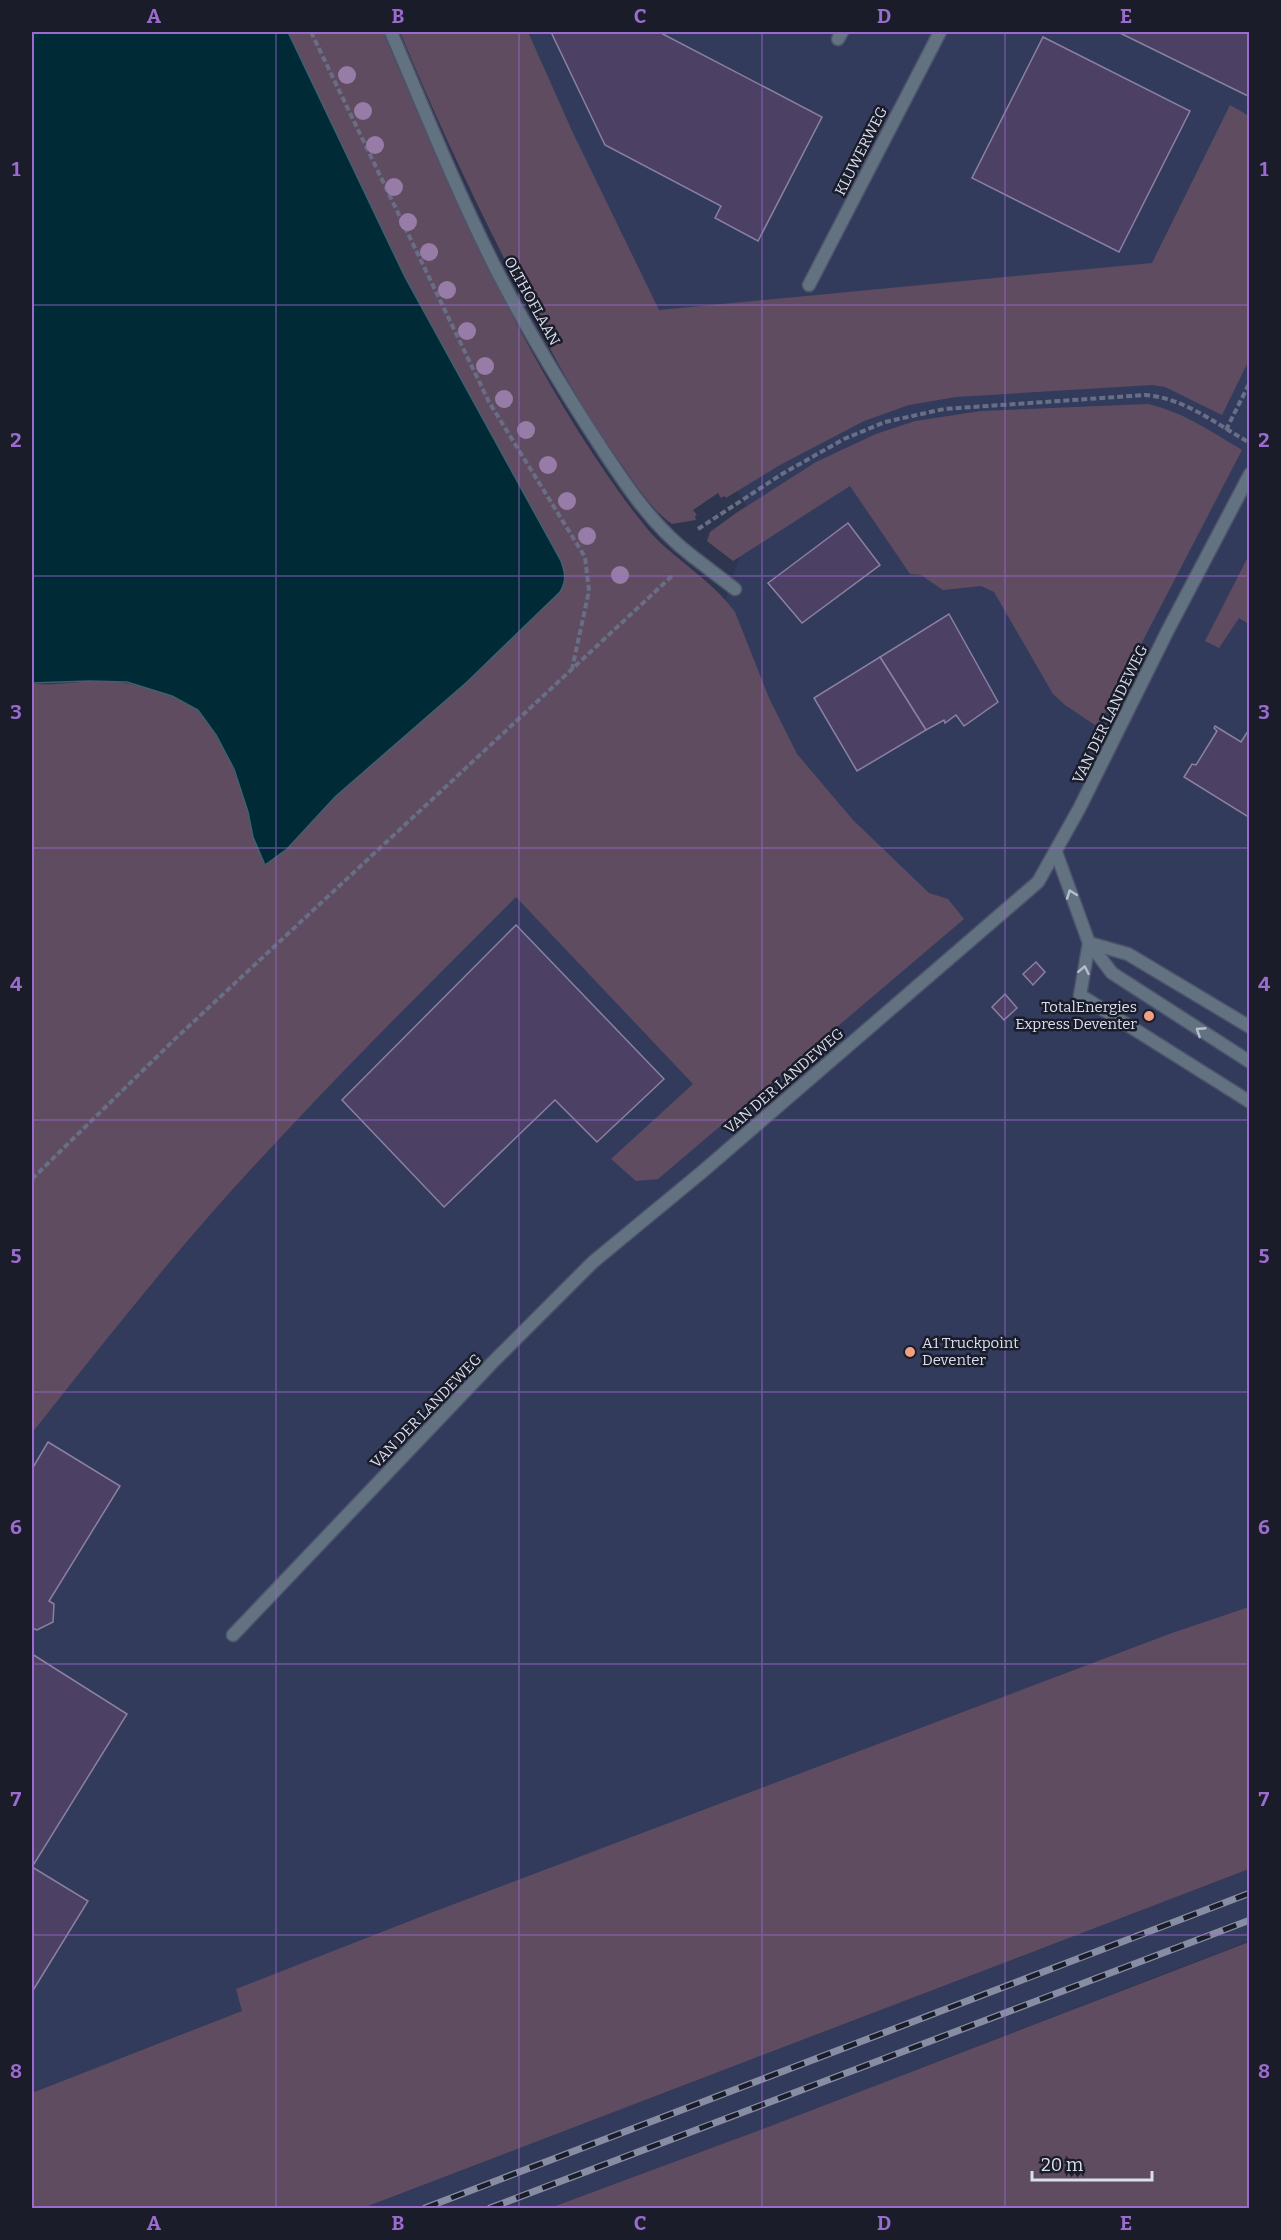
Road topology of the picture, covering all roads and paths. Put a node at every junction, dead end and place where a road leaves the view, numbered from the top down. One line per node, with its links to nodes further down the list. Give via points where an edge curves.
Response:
1 (311, 32): 12 (path, via 489,402 585,557 589,591)
2 (391, 32): 9 (street, OLTHOFLAAN, via 496,269 571,402 634,497)
3 (940, 32): 4 (street, KLUWERWEG)
4 (809, 285)
5 (1250, 382): 6 (path)
6 (1226, 430): 7 (path); 9 (path, via 1192,408 1160,396 1145,395 982,405 913,415 844,439)
7 (1250, 443)
8 (1250, 474): 13 (street, VAN DER LANDEWEG)
9 (675, 543): 10 (street, OLTHOFLAAN)
10 (692, 556): 11 (street, OLTHOFLAAN); 12 (path)
11 (735, 589)
12 (572, 670): 18 (path, via 175,1039)
13 (1056, 852): 14 (street, one-way to 13); 19 (street, VAN DER LANDEWEG, via 1038,882 593,1262)
14 (1089, 943): 15 (street, via 1128,954); 16 (street, one-way to 14, via 1112,973); 17 (street, one-way to 14, via 1080,995)
15 (1250, 1027)
16 (1250, 1062)
17 (1250, 1102)
18 (32, 1179)
19 (233, 1635)

